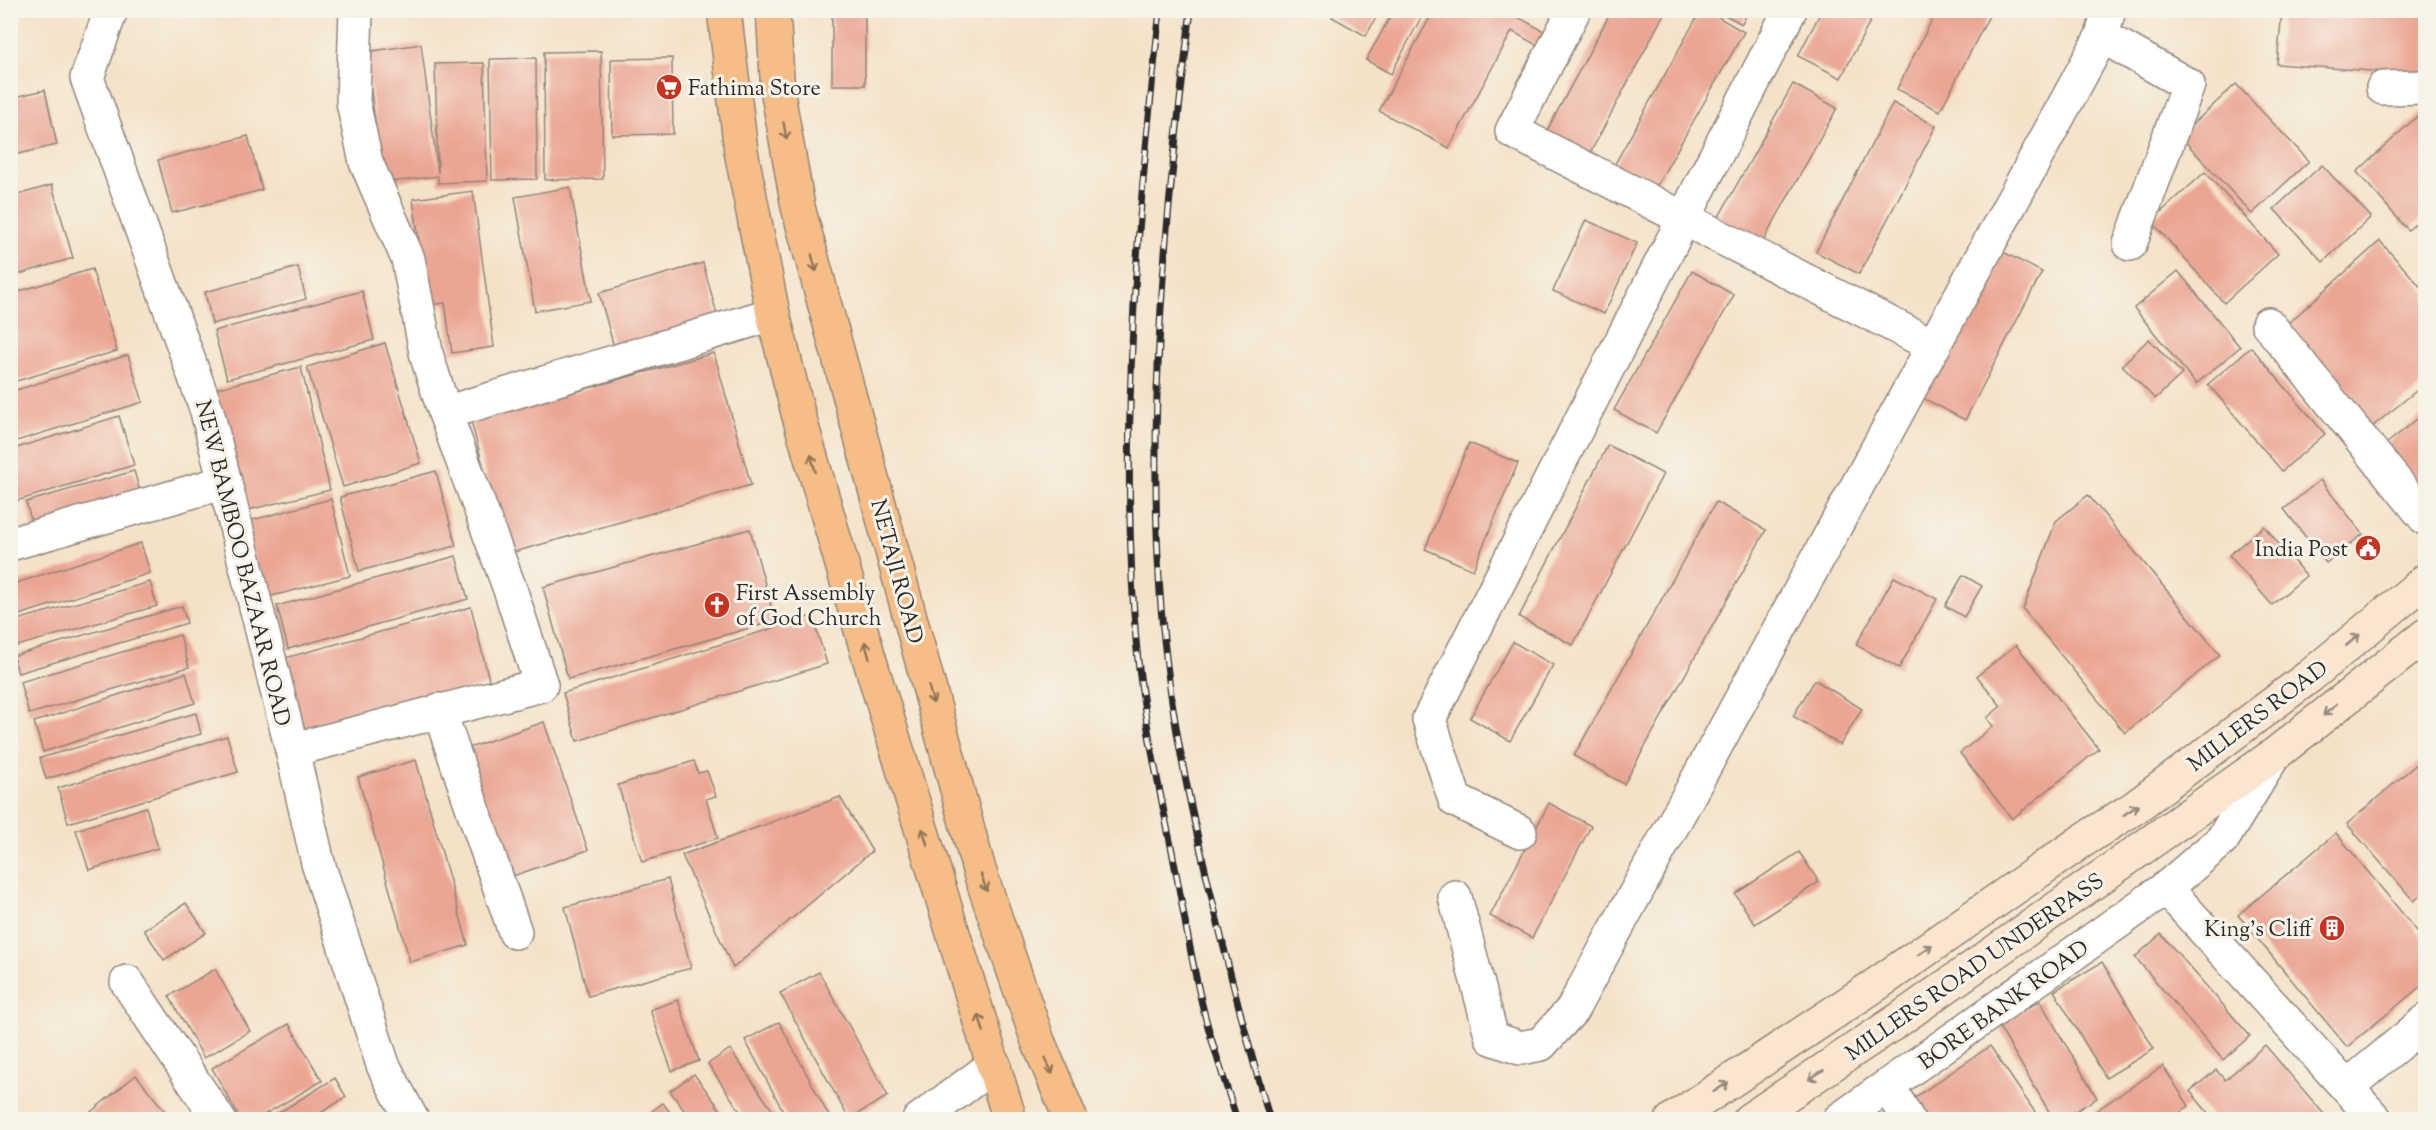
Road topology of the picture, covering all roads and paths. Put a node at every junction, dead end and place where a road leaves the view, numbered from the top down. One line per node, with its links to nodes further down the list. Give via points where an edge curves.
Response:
1 (111, 10): 16 (street, NEW BAMBOO BAZAAR ROAD, via 87,78 207,411)
2 (356, 10): 15 (street, via 353,102 366,162 408,259 427,357)
3 (724, 10): 12 (main road, via 741,152)
4 (773, 10): 39 (main road, NETAJI ROAD, one-way to 39, via 778,94 798,207 979,870 1038,1041)
5 (1574, 10): 10 (street, via 1512,131)
6 (1790, 10): 10 (street)
7 (2105, 23): 11 (street, via 2188,85); 14 (street)
8 (2426, 87): 9 (street)
9 (2383, 88)
10 (1684, 219): 14 (street); 25 (street, via 1428,719 1455,800)
11 (2130, 244)
12 (773, 314): 15 (street); 32 (main road, one-way to 12, via 870,662)
13 (2268, 324): 17 (street)
14 (1934, 346): 28 (street, via 1572,1010 1541,1044 1520,1048 1492,1038)
15 (445, 413): 21 (street, via 541,685)
16 (225, 482): 18 (street); 22 (street, NEW BAMBOO BAZAAR ROAD)
17 (2426, 519)
18 (10, 544)
19 (2426, 580): 26 (main road, MILLERS ROAD, one-way to 19, via 2134,808 2310,676)
20 (2426, 635): 23 (main road, MILLERS ROAD, one-way to 23)
21 (439, 710): 22 (street); 29 (street)
22 (292, 750): 36 (street, NEW BAMBOO BAZAAR ROAD, via 318,863 383,1065)
23 (2274, 755): 24 (main road, MILLERS ROAD); 27 (street, BORE BANK ROAD, via 2222,840)
24 (2197, 810): 41 (main road, MILLERS ROAD UNDERPASS, one-way to 41, via 1900,1019)
25 (1520, 832)
26 (2082, 842): 40 (main road, MILLERS ROAD UNDERPASS, one-way to 26)
27 (2166, 888): 33 (street, BORE BANK ROAD); 34 (street)
28 (1455, 897)
29 (515, 932)
30 (127, 982): 35 (street)
31 (2426, 1021): 34 (street)
32 (994, 1065): 37 (street); 38 (main road)
33 (1888, 1086): 42 (street, BORE BANK ROAD); 43 (street)
34 (2347, 1087): 44 (street)
35 (219, 1119)
36 (412, 1119)
37 (920, 1119)
38 (1010, 1119)
39 (1071, 1119)
40 (1672, 1119)
41 (1749, 1119)
42 (1839, 1119)
43 (1908, 1119)
44 (2376, 1119)

